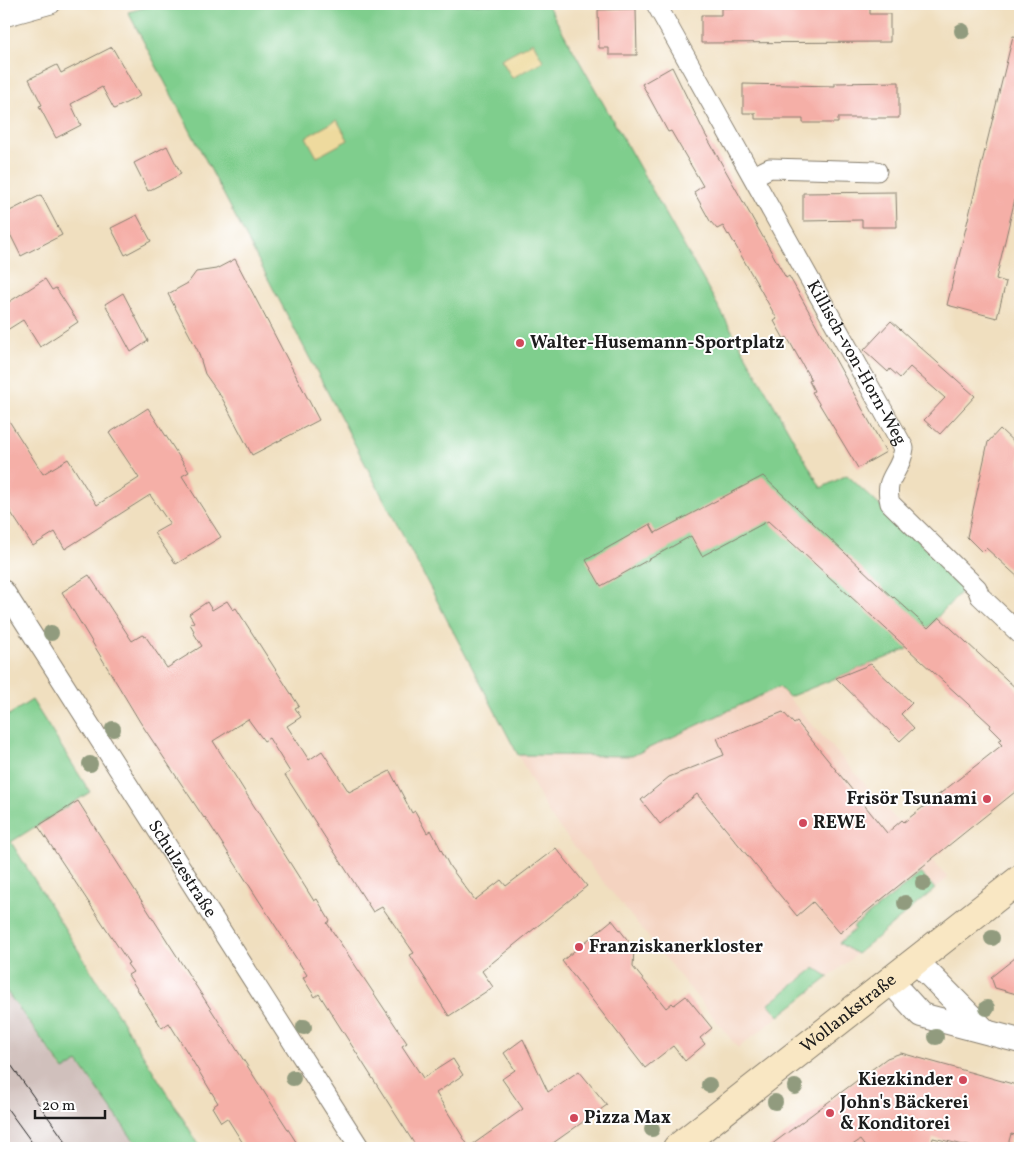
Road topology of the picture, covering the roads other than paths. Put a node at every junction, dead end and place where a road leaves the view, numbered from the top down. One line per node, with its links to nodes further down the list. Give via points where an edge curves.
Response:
1 (51, 4): 3 (street)
2 (656, 4): 5 (street, Killisch-von-Horn-Weg)
3 (4, 17)
4 (877, 171): 5 (street, via 770,168)
5 (754, 176): 7 (street, Killisch-von-Horn-Weg, via 904,448 902,463 889,481 890,503)
6 (4, 590): 13 (street, Schulzestraße)
7 (1020, 634)
8 (1020, 879): 9 (main road, Wollankstraße)
9 (917, 962): 10 (main road, Wollankstraße); 11 (street)
10 (891, 982): 11 (street, via 921,1015); 14 (main road, Wollankstraße)
11 (986, 1032): 12 (street)
12 (1020, 1041)
13 (360, 1148)
14 (677, 1148)

